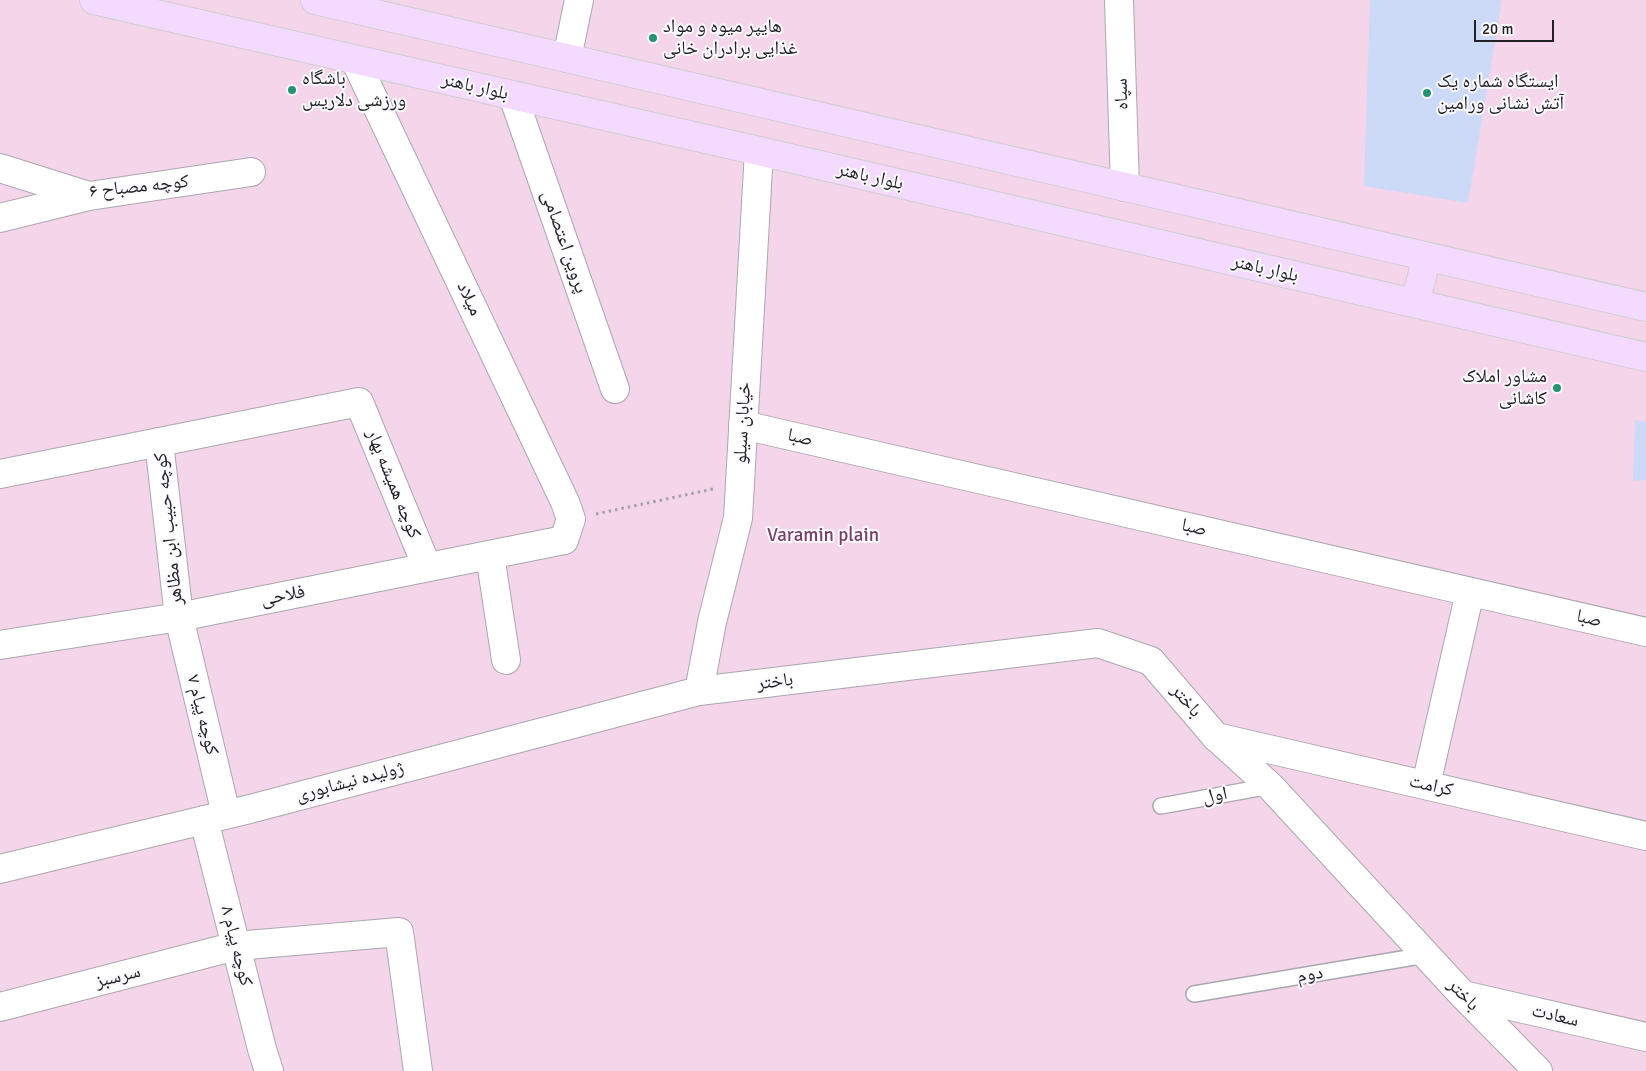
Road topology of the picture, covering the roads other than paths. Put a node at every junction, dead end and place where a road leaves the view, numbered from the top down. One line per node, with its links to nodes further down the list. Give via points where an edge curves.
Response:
1 (94, 0): 6 (main road, بلوار باهنر)
2 (318, 0): 5 (main road)
3 (579, 0): 5 (street)
4 (1119, 0): 11 (street, سپاه)
5 (568, 58): 11 (main road)
6 (356, 60): 7 (main road, بلوار باهنر); 22 (street, میلاد, via 565,502)
7 (513, 96): 8 (main road, بلوار باهنر); 18 (street, پروین اعتصامی)
8 (759, 152): 15 (main road, بلوار باهنر); 19 (street, خیابان سیلو)
9 (0, 168): 12 (street, کوچه مصباح ۶)
10 (251, 172): 12 (street, کوچه مصباح ۶)
11 (1125, 187): 14 (main road)
12 (89, 196): 13 (street)
13 (0, 218)
14 (1428, 256): 15 (main road); 16 (main road)
15 (1415, 303): 17 (main road, بلوار باهنر)
16 (1646, 307)
17 (1646, 357)
18 (615, 389)
19 (743, 425): 25 (street, صبا); 30 (street, خیابان سیلو, via 738,518)
20 (159, 442): 21 (street); 24 (street, کوچه همیشه بهار, via 359,402); 26 (street, کوچه حبیب ابن مظاهر)
21 (0, 474)
22 (568, 529): 23 (street, فلاحی)
23 (490, 555): 24 (street, فلاحی); 29 (street)
24 (427, 567): 26 (street, فلاحی)
25 (1470, 592): 27 (street, صبا); 32 (street)
26 (178, 616): 28 (street, فلاحی); 35 (street, کوچه پیام ۷)
27 (1646, 632)
28 (0, 645)
29 (506, 660)
30 (699, 691): 31 (street, باختر, via 1098,642 1151,661); 35 (street, ژولیده نیشابوری)
31 (1216, 737): 32 (street, کرامت); 33 (street, باختر)
32 (1426, 785): 36 (street, کرامت)
33 (1270, 786): 34 (lane, اول); 39 (street, باختر)
34 (1161, 806)
35 (215, 817): 37 (street, ژولیده نیشابوری); 38 (street, کوچه پیام ۸)
36 (1646, 836)
37 (0, 869)
38 (236, 946): 42 (street, سرسبز); 44 (street, کوچه پیام ۸); 45 (street, سرسبز, via 399,932)
39 (1426, 955): 40 (lane, دوم); 41 (street, باختر)
40 (1194, 994)
41 (1463, 996): 43 (street, سعادت); 46 (street, باختر)
42 (0, 1007)
43 (1646, 1037)
44 (269, 1071)
45 (418, 1071)
46 (1538, 1071)

